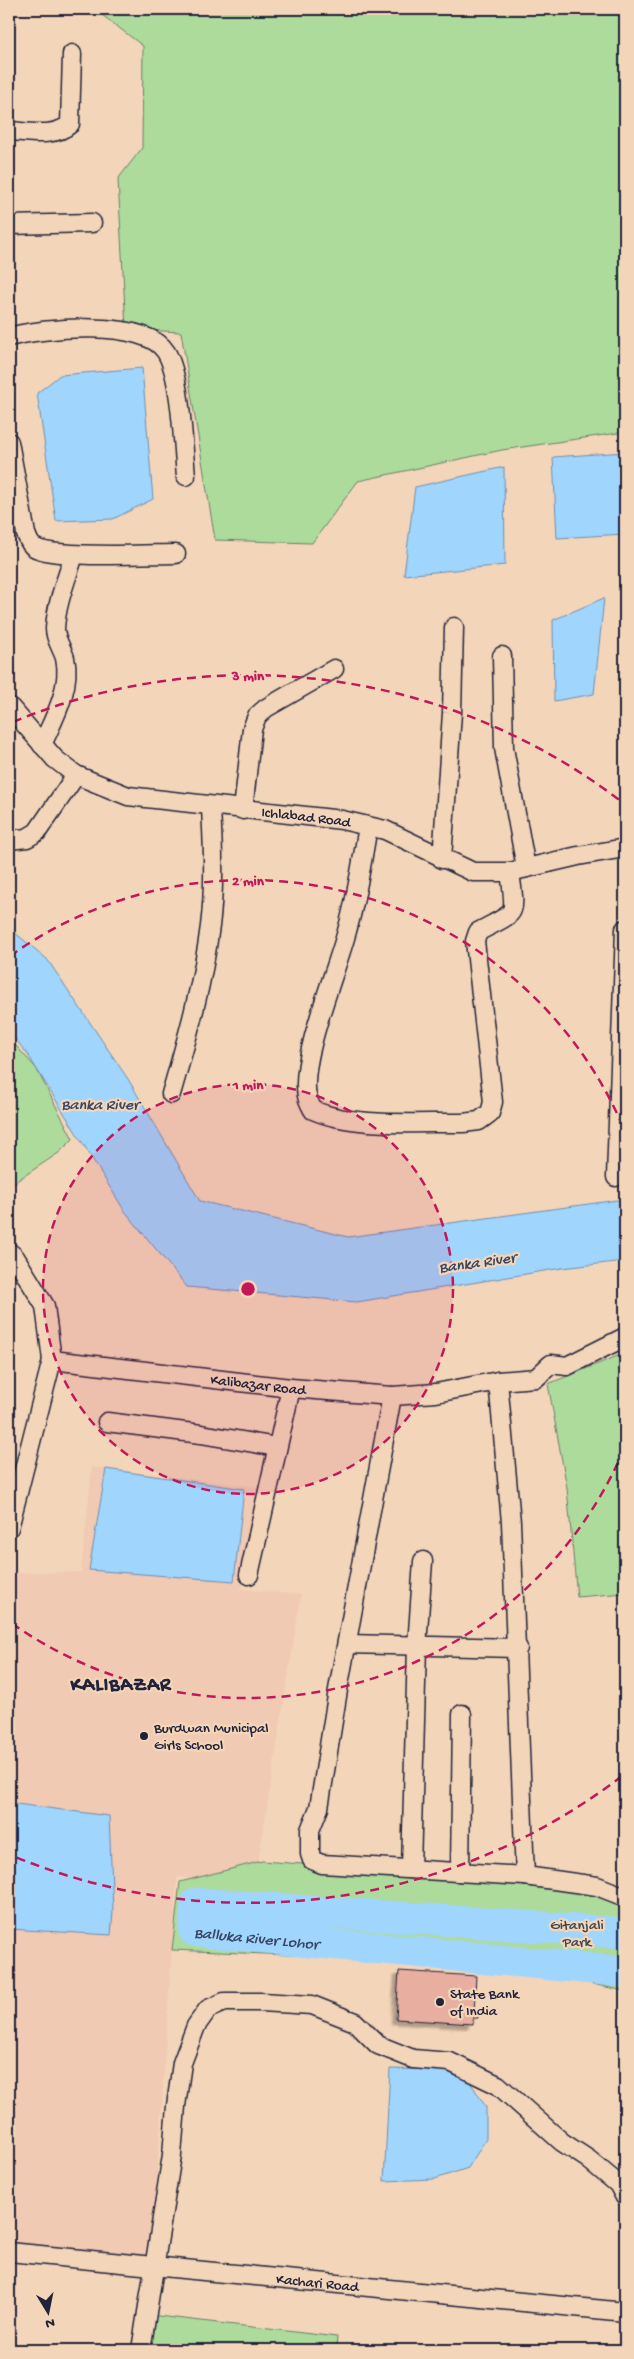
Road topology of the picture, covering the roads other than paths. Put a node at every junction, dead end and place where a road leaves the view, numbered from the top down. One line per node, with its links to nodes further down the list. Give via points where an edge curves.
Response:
1 (72, 54): 2 (street, via 70,124 55,133)
2 (9, 132)
3 (92, 223): 4 (street)
4 (9, 225)
5 (9, 337): 7 (street, via 89,328 121,330 158,343 166,350 175,377)
6 (9, 442): 9 (street, via 30,543 46,551)
7 (186, 476)
8 (176, 554): 9 (street)
9 (74, 555): 14 (street, via 55,631 65,658 65,684 59,708)
10 (454, 627): 21 (street)
11 (502, 656): 22 (street, via 504,748)
12 (334, 669): 17 (street, via 278,700 257,716 252,728)
13 (9, 706): 14 (street, Ichlabad Road)
14 (42, 745): 15 (street, Ichlabad Road)
15 (76, 775): 16 (street, Ichlabad Road, via 128,796); 19 (street, via 37,832 27,838)
16 (211, 807): 17 (street, Ichlabad Road); 24 (street, via 210,925 191,1022)
17 (243, 810): 18 (street, Ichlabad Road, via 342,820)
18 (368, 826): 21 (street, Ichlabad Road, via 385,830); 22 (street, via 348,930 309,1055 307,1097 313,1110 327,1116 359,1121 463,1123 479,1121 490,1114 492,1102 475,940 478,932 512,913)
19 (9, 840)
20 (625, 848): 22 (street, Ichlabad Road)
21 (442, 859): 22 (street, Ichlabad Road, via 473,872)
22 (518, 870)
23 (625, 929): 25 (street)
24 (171, 1094)
25 (616, 1177)
26 (9, 1252): 28 (street, via 45,1306)
27 (625, 1337): 29 (street, Kalibazar Road, via 567,1366 551,1364 536,1378)
28 (52, 1360): 30 (street, Kalibazar Road); 34 (street)
29 (498, 1382): 31 (street, Kalibazar Road, via 436,1393); 39 (street)
30 (291, 1388): 31 (street, Kalibazar Road); 33 (street)
31 (392, 1396): 37 (street)
32 (107, 1422): 33 (street)
33 (277, 1447): 36 (street)
34 (9, 1528)
35 (423, 1561): 38 (street)
36 (249, 1575)
37 (347, 1644): 38 (street); 41 (street, via 319,1808 311,1824 310,1854 312,1860 322,1864)
38 (417, 1646): 39 (street); 41 (street)
39 (518, 1648): 43 (street)
40 (462, 1714): 42 (street)
41 (411, 1869): 42 (street)
42 (460, 1872): 43 (street)
43 (525, 1876): 44 (street, via 597,1886)
44 (625, 1897)
45 (625, 2197): 47 (street, via 618,2184 562,2142 498,2085 450,2062 413,2059 378,2045 355,2022 312,2005 224,2002 208,2010 196,2026 182,2063 172,2155)
46 (9, 2252): 47 (street, Kachari Road)
47 (154, 2268): 48 (street, Kachari Road); 49 (street)
48 (625, 2312)
49 (141, 2350)

